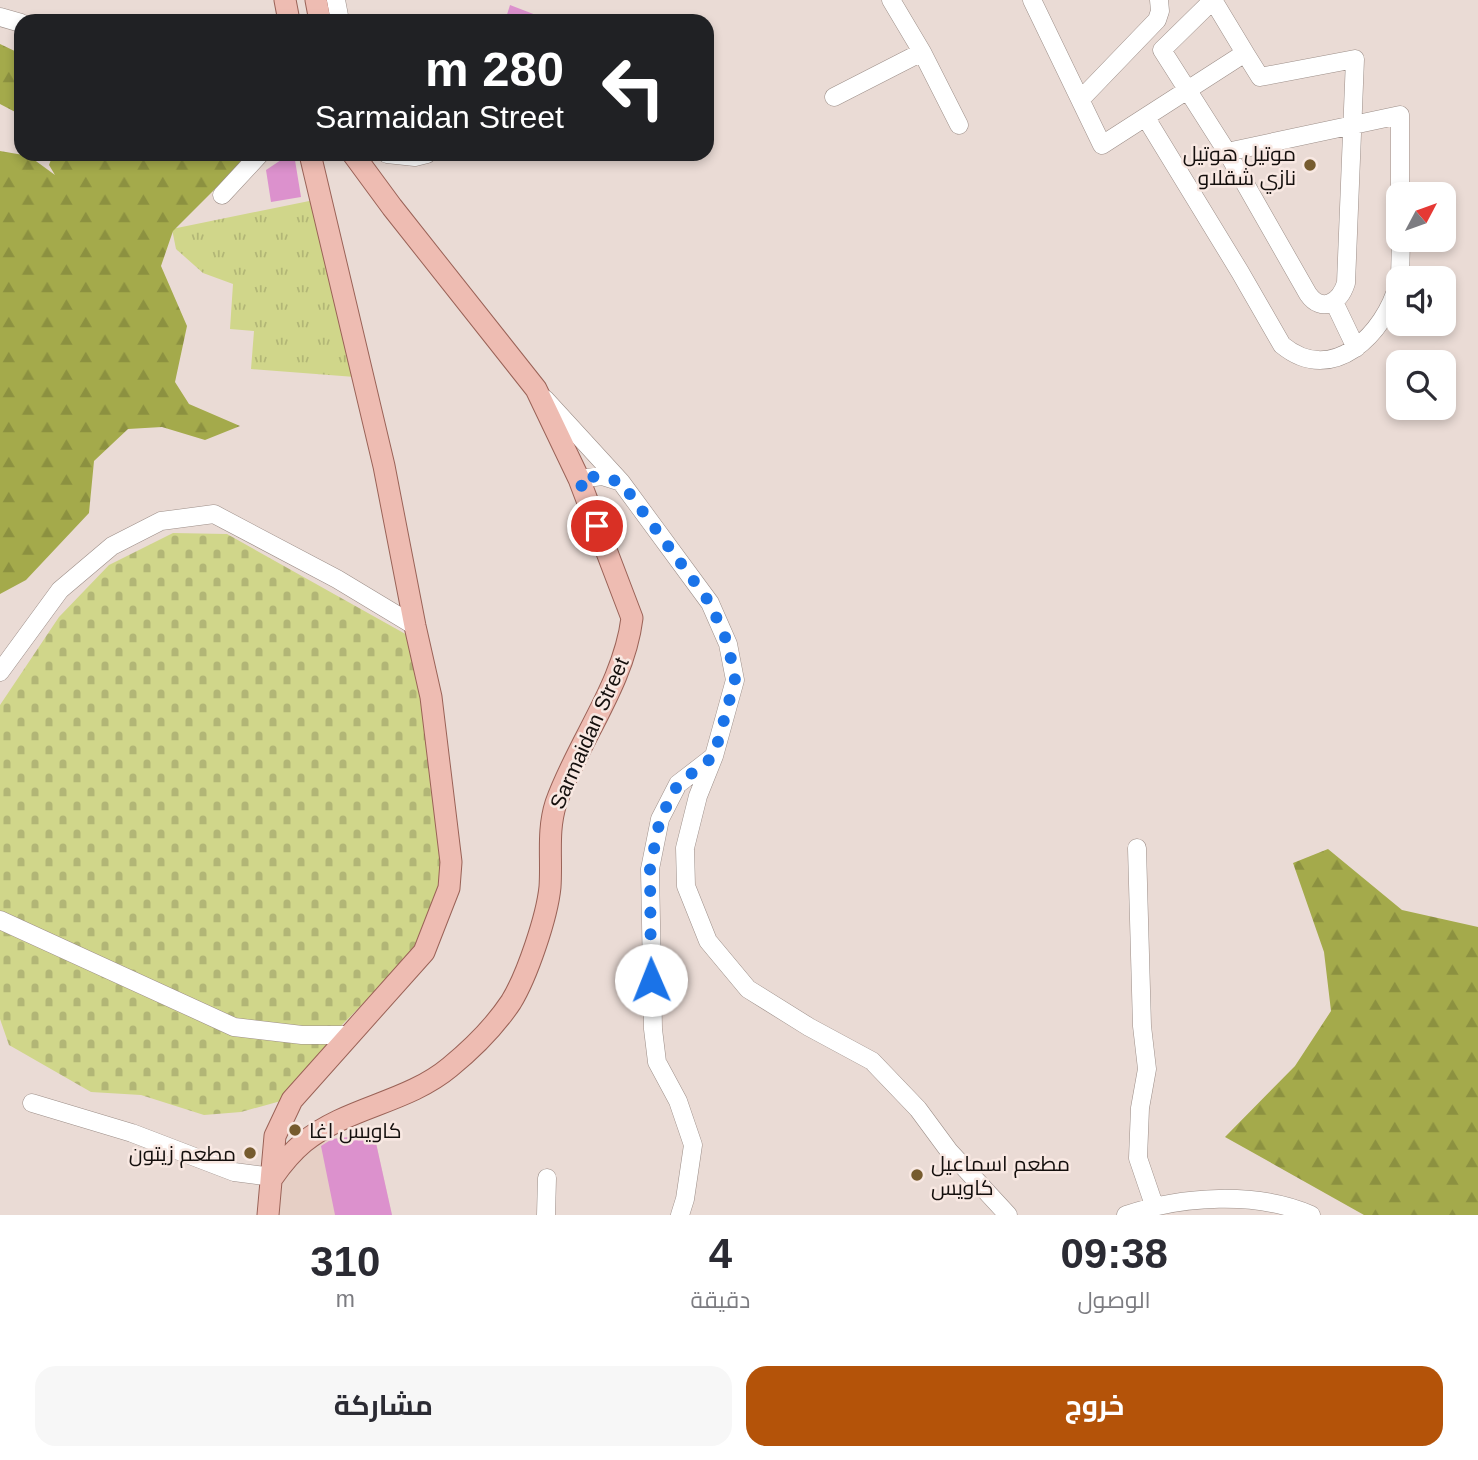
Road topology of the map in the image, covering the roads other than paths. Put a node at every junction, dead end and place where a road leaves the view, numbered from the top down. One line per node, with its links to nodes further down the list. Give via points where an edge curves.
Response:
1 (891, 0): 5 (street)
2 (1032, 0): 9 (street)
3 (1159, 0): 9 (street, via 1157,20)
4 (1213, 0): 6 (street); 7 (street, via 1163,50)
5 (922, 52): 8 (street); 11 (street)
6 (1245, 53): 7 (street); 12 (street, via 1261,77 1355,59)
7 (1188, 89): 10 (street); 13 (street)
8 (834, 97)
9 (1082, 99): 10 (street, via 1102,145)
10 (1146, 118): 21 (street, via 1282,345 1298,355 1318,359)
11 (958, 125)
12 (1352, 126): 13 (street); 17 (street, via 1400,115); 19 (street, via 1346,283)
13 (1227, 152): 19 (street, via 1308,295 1322,305)
14 (254, 161): 18 (street)
15 (312, 161): 25 (main road, via 384,466)
16 (358, 161): 22 (main road, Sarmaidan Street)
17 (1400, 182)
18 (222, 195)
19 (1334, 302): 21 (street)
20 (1386, 315): 21 (street)
21 (1356, 348)
22 (536, 389): 23 (main road, Sarmaidan Street); 24 (street)
23 (579, 479): 24 (street, via 602,476); 33 (main road, Sarmaidan Street, via 632,618 620,666 556,803 550,827 550,888 527,966 511,1002 471,1049 446,1070)
24 (621, 482): 27 (street, via 710,603 728,644 735,680)
25 (415, 626): 26 (street, via 214,514 161,521 112,546 60,590); 30 (main road, via 431,697 451,862 449,888 424,951)
26 (0, 672)
27 (714, 756): 39 (street, via 678,784 660,819 650,869 657,1062 678,1101 693,1145); 40 (street, via 685,848 686,886 708,941 748,989 872,1061)
28 (1137, 848): 36 (street, via 1147,1069 1139,1158)
29 (0, 920): 30 (street, via 234,1027)
30 (351, 1035): 32 (main road, via 292,1100)
31 (32, 1103): 34 (street, via 132,1133 234,1172)
32 (279, 1127): 33 (main road, via 300,1120); 34 (main road)
33 (302, 1143): 34 (main road, Sarmaidan Street)
34 (273, 1177): 37 (main road)
35 (547, 1178): 38 (street)
36 (1154, 1205): 41 (street); 42 (street, via 1261,1200)
37 (268, 1215)
38 (546, 1215)
39 (680, 1215)
40 (1008, 1215)
41 (1126, 1215)
42 (1311, 1215)

